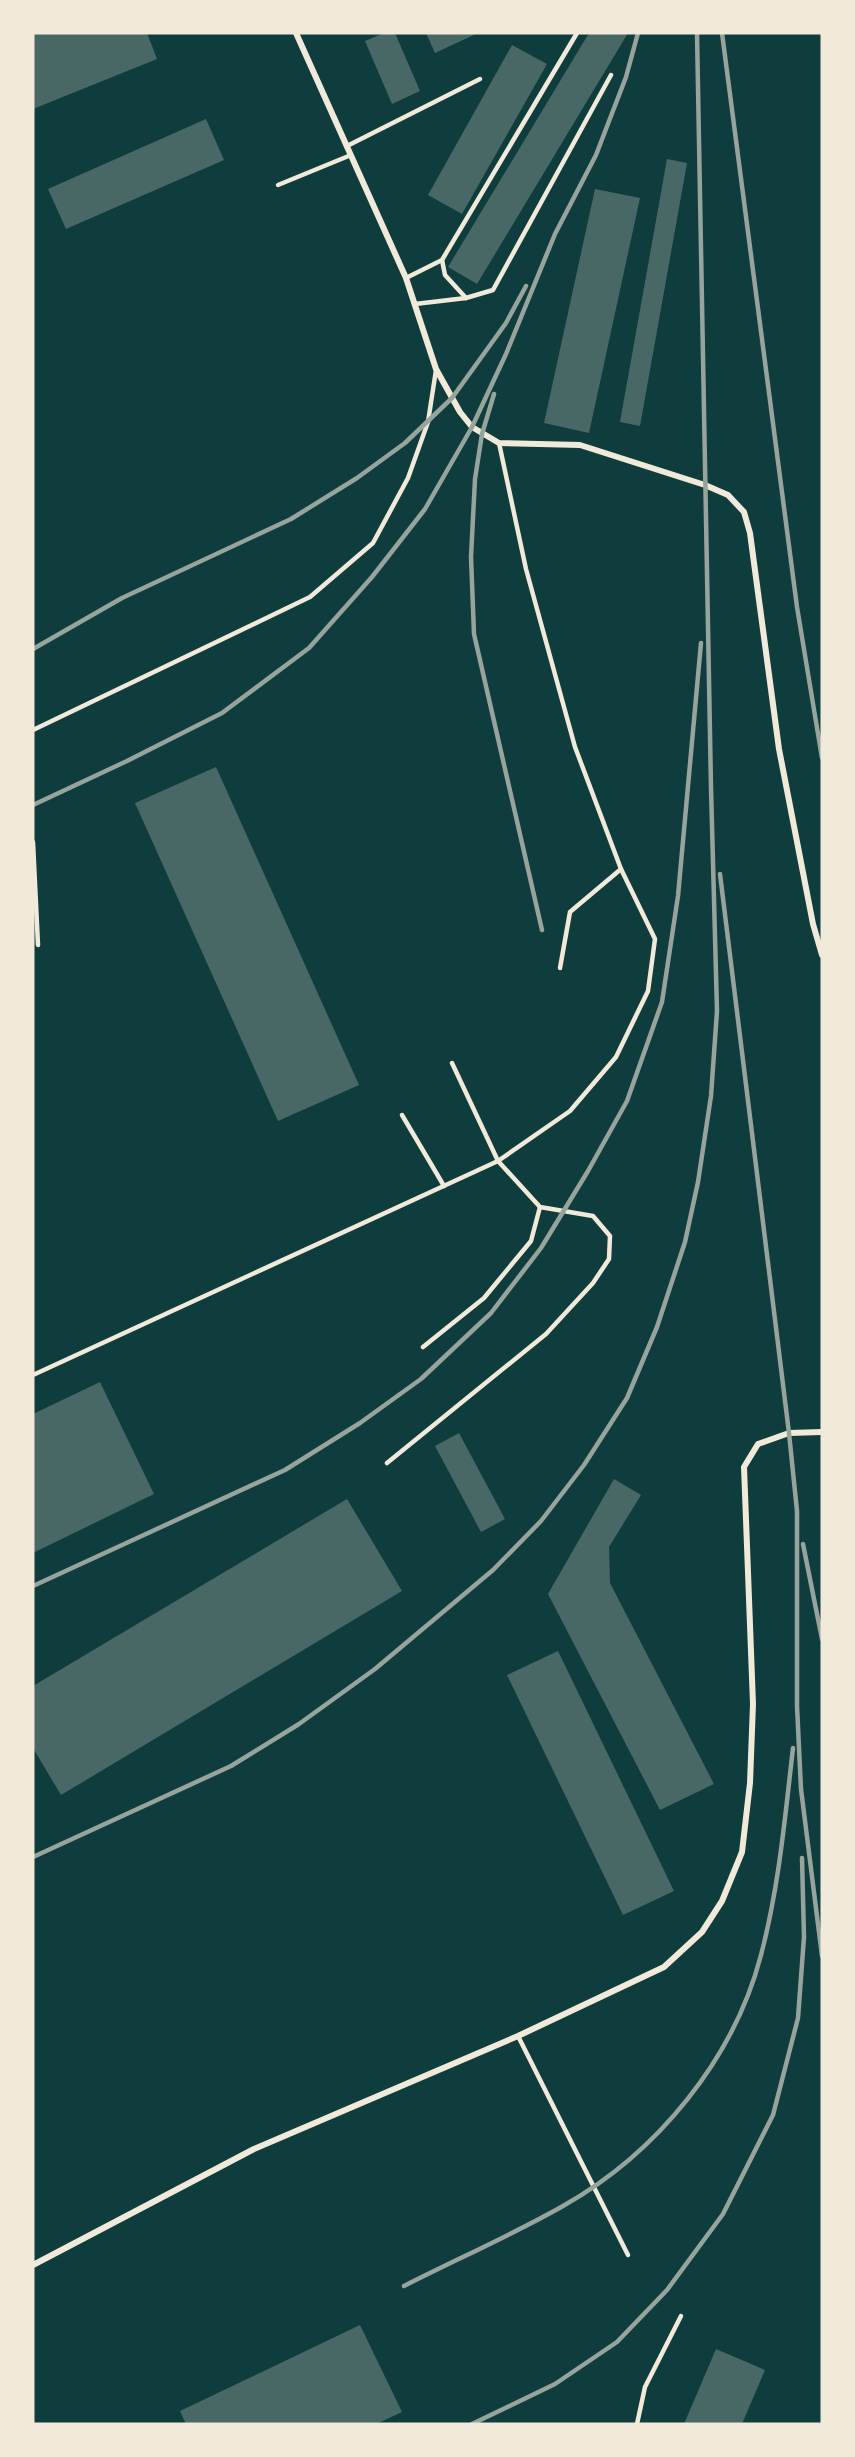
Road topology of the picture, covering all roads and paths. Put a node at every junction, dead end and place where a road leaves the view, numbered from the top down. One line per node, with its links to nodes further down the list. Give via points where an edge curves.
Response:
1 (296, 33): 5 (street)
2 (577, 33): 8 (lane)
3 (611, 75): 10 (lane, via 493,290)
4 (480, 79): 5 (lane)
5 (347, 146): 6 (street)
6 (351, 155): 7 (lane); 9 (street)
7 (278, 186)
8 (442, 260): 9 (lane); 10 (lane, via 446,275)
9 (406, 278): 11 (street)
10 (466, 298): 11 (lane)
11 (415, 304): 12 (street)
12 (436, 369): 13 (street, via 472,427); 14 (lane, via 428,422 408,478 373,543 310,597)
13 (499, 443): 16 (lane, via 526,569 575,747); 18 (street, via 580,445 721,492 744,512 779,749)
14 (33, 729)
15 (33, 842): 17 (lane)
16 (621, 869): 19 (lane, via 570,912); 22 (lane, via 655,939 648,991 616,1057 570,1111)
17 (38, 945)
18 (822, 955)
19 (560, 969)
20 (452, 1063): 22 (lane)
21 (402, 1115): 23 (lane)
22 (498, 1161): 23 (lane); 24 (lane)
23 (444, 1186): 26 (lane)
24 (540, 1207): 25 (lane, via 531,1241 491,1290); 28 (lane, via 593,1216 610,1236 609,1258 593,1283 546,1334)
25 (423, 1347)
26 (33, 1375)
27 (822, 1432): 29 (street, via 789,1433 758,1444 744,1467 753,1704 750,1783 742,1852 722,1901 702,1932 664,1967)
28 (387, 1463)
29 (518, 2036): 30 (lane); 31 (street, via 254,2149)
30 (628, 2255)
31 (33, 2265)
32 (681, 2316): 33 (lane, via 645,2387)
33 (637, 2424)

